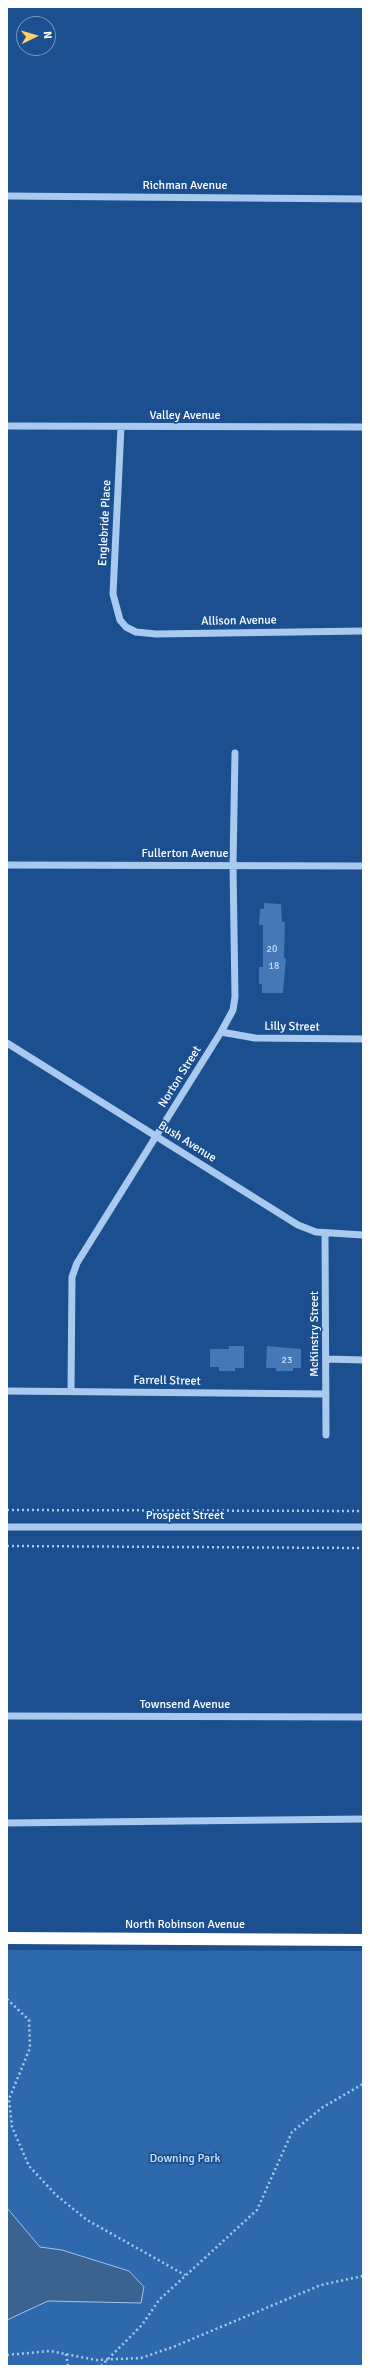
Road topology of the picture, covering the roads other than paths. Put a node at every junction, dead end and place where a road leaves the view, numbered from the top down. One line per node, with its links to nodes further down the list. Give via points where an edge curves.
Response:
1 (7, 196): 2 (street, Richman Avenue)
2 (363, 199)
3 (7, 426): 4 (street, Valley Avenue)
4 (121, 426): 5 (street, Valley Avenue); 6 (street, Englebride Place, via 113,594)
5 (363, 427)
6 (120, 620): 7 (street, Allison Avenue, via 136,632 156,634)
7 (363, 631)
8 (235, 753): 10 (street, Norton Street)
9 (7, 865): 10 (street, Fullerton Avenue)
10 (234, 866): 11 (street, Fullerton Avenue); 12 (street, Norton Street, via 235,996 233,1010)
11 (363, 866)
12 (221, 1032): 13 (street, Lilly Street, via 254,1038); 15 (street, Norton Street)
13 (363, 1039)
14 (7, 1043): 15 (street, Bush Avenue)
15 (156, 1135): 16 (street, Bush Avenue, via 298,1225); 21 (street, Norton Street, via 77,1263 72,1277)
16 (325, 1233): 17 (street, Bush Avenue); 18 (street, McKinstry Street)
17 (363, 1235)
18 (326, 1359): 19 (street); 22 (street, McKinstry Street)
19 (363, 1360)
20 (7, 1391): 21 (street, Farrell Street)
21 (71, 1391): 22 (street, Farrell Street)
22 (326, 1394): 23 (street, McKinstry Street)
23 (326, 1436)
24 (7, 1527): 25 (street, Prospect Street)
25 (363, 1527)
26 (7, 1716): 27 (street, Townsend Avenue)
27 (363, 1717)
28 (363, 1819): 29 (street)
29 (7, 1822)
30 (7, 1938): 31 (highway, North Robinson Avenue)
31 (363, 1940)

